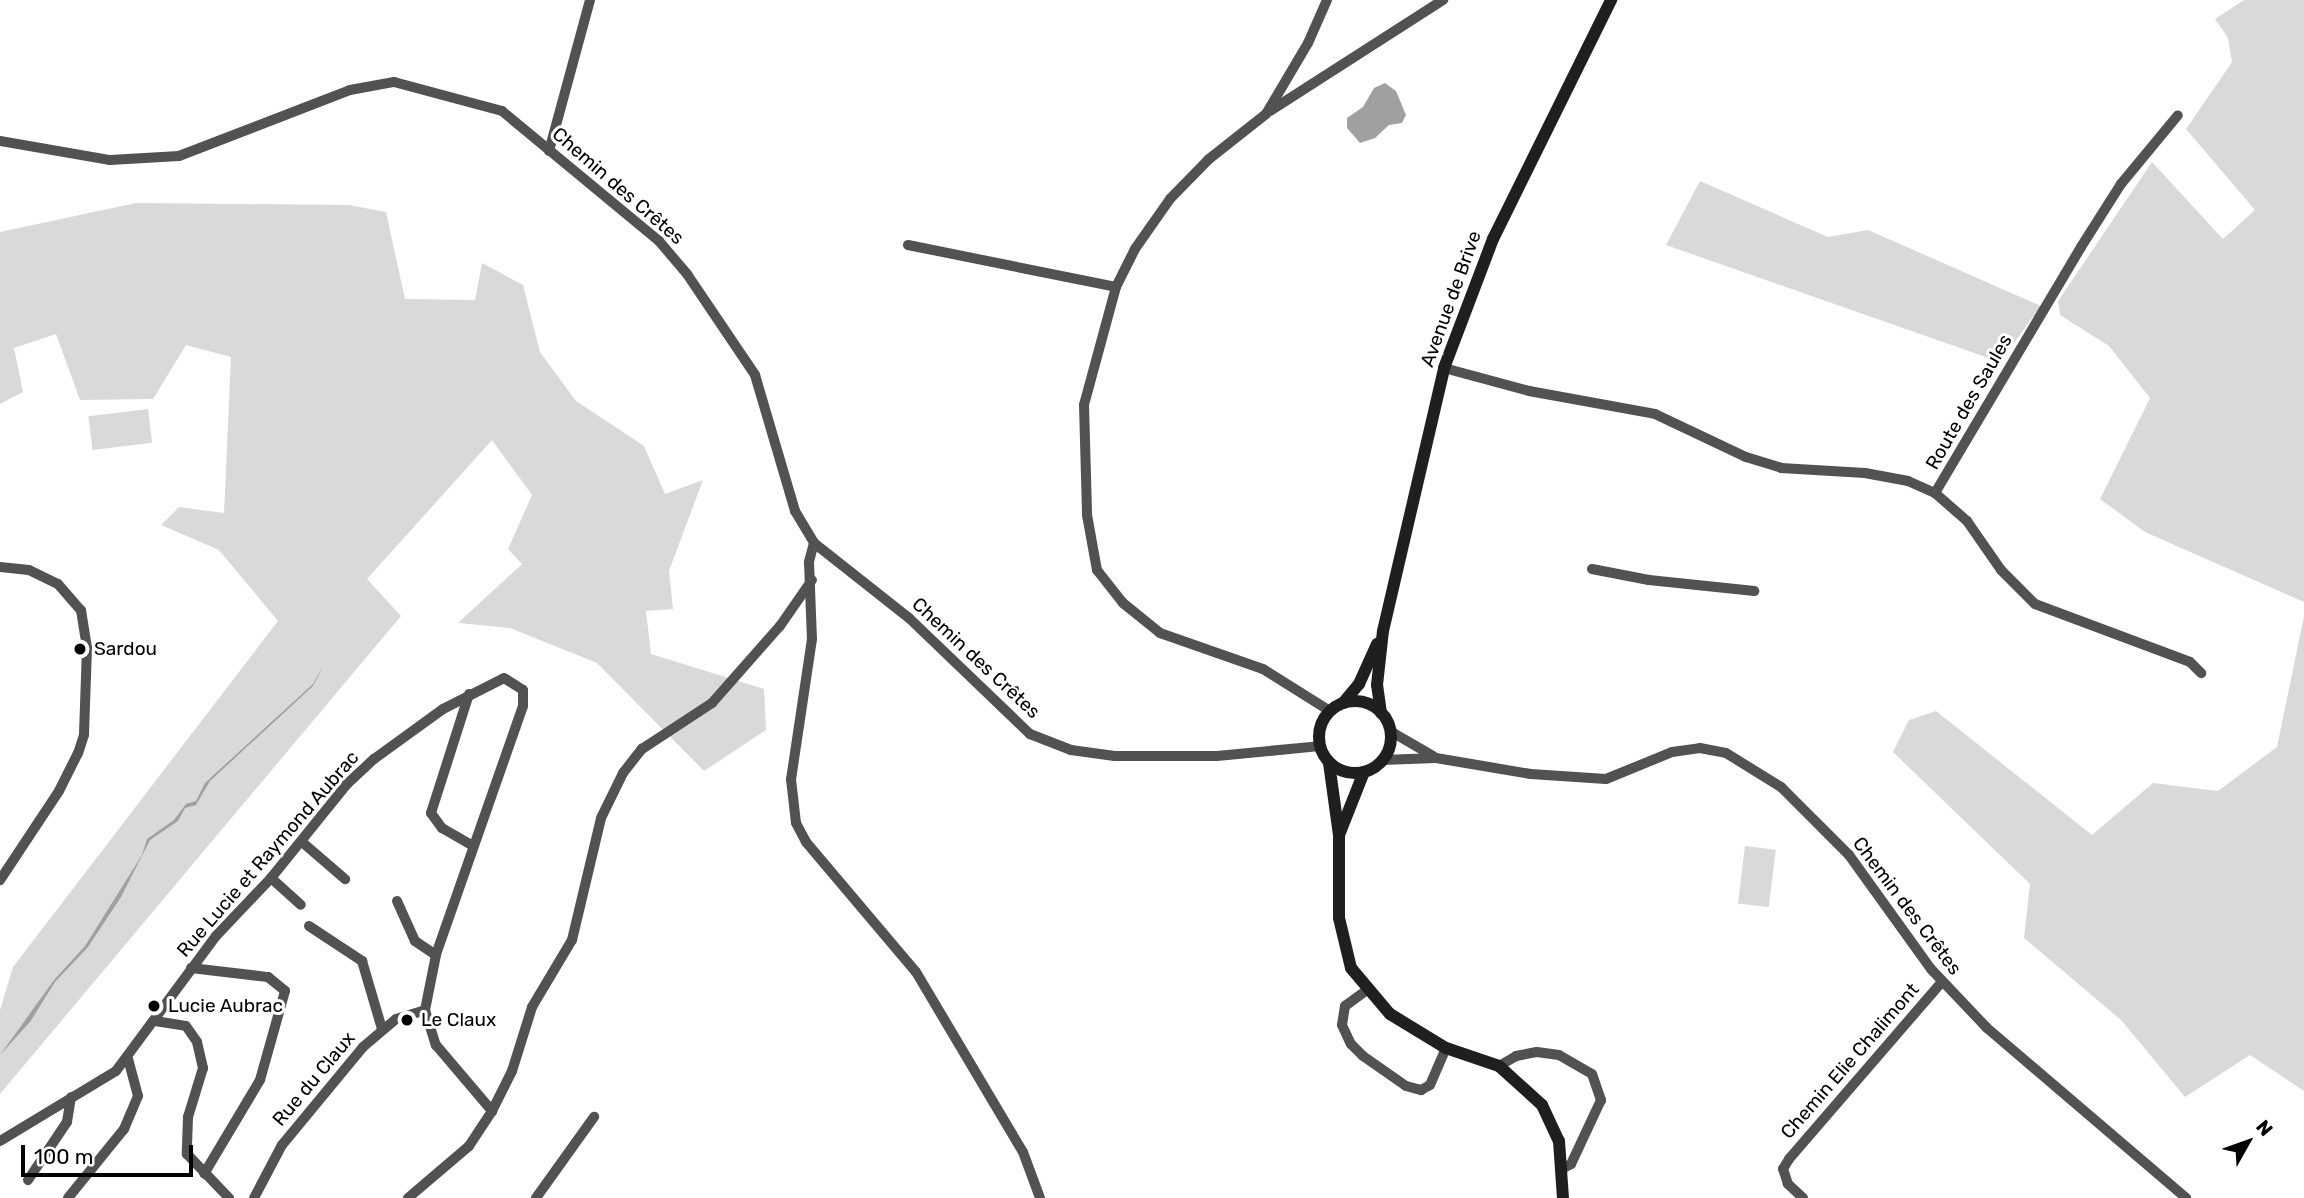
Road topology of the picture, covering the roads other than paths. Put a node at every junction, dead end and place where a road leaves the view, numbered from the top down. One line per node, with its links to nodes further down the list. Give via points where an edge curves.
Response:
1 (590, 0): 8 (street)
2 (1327, 0): 5 (street, via 1308,43)
3 (1443, 0): 5 (street)
4 (1611, 0): 11 (street, Avenue de Brive, via 1493,239)
5 (1266, 114): 10 (street, via 1209,159 1170,199 1135,248)
6 (2178, 115): 12 (street, Route des Saules, via 2121,184)
7 (0, 141): 8 (street, Chemin des Crêtes, via 110,160 179,156 350,90 394,82 502,111)
8 (549, 152): 13 (street, Chemin des Crêtes, via 659,241 687,274 755,375 795,512)
9 (908, 245): 10 (street)
10 (1116, 287): 22 (street, via 1084,405 1087,515 1097,570 1123,603 1160,632 1263,669)
11 (1444, 368): 12 (street, Route des Saules, via 1529,391 1655,414 1746,457 1781,468 1865,473 1908,481); 18 (street, Avenue de Brive)
12 (1935, 493): 19 (street, via 1967,521 2001,570 2035,604 2190,662)
13 (814, 543): 16 (street); 25 (street, Chemin des Crêtes, via 909,618 1015,721 1050,744 1115,756 1217,756)
14 (0, 567): 35 (street, via 29,570 58,584 81,610 87,648 84,735 78,753 59,791)
15 (1591, 569): 17 (street)
16 (812, 580): 50 (street, via 780,626 712,703 642,749 623,774 601,818 572,940 532,1007 512,1071); 61 (street, via 812,639 791,779 796,823 806,842 924,983 1023,1152)
17 (1754, 591)
18 (1383, 631): 21 (street, via 1359,684); 23 (street, via 1377,685)
19 (2201, 673)
20 (469, 694): 31 (street, Rue Lucie et Raymond Aubrac, via 374,759 347,784); 32 (street, via 431,813 442,828); 32 (street, Rue Lucie et Raymond Aubrac, via 504,678 519,685 524,698)
21 (1343, 703): 22 (street); 23 (street, via 1357,701)
22 (1330, 710): 25 (street, via 1318,733)
23 (1381, 713): 24 (street)
24 (1390, 731): 26 (street, Chemin des Crêtes); 27 (street)
25 (1320, 746): 28 (street)
26 (1436, 758): 27 (street, Chemin des Crêtes); 41 (street, Chemin des Crêtes, via 1531,774 1606,779 1672,752 1700,748 1726,753 1781,787 1849,855)
27 (1382, 760): 29 (street)
28 (1329, 763): 29 (street, via 1346,772); 30 (street)
29 (1364, 772): 30 (street)
30 (1339, 835): 42 (street, via 1343,942 1351,968)
31 (302, 842): 33 (street, Rue Lucie et Raymond Aubrac); 34 (street)
32 (474, 846): 39 (street, Rue Lucie et Raymond Aubrac)
33 (271, 878): 37 (street); 40 (street, Rue Lucie et Raymond Aubrac)
34 (345, 879)
35 (0, 880)
36 (397, 901): 39 (street, via 415,941)
37 (301, 905)
38 (309, 926): 45 (street, via 362,961)
39 (436, 955): 43 (street, Rue Lucie et Raymond Aubrac)
40 (191, 968): 44 (street, Rue Lucie et Raymond Aubrac); 54 (street, via 268,977 285,991 260,1080)
41 (1942, 982): 63 (street, Chemin Elie Chalimont, via 1789,1158 1783,1169 1788,1184); 64 (street, Chemin des Crêtes, via 2037,1073)
42 (1367, 990): 46 (street, via 1390,1014); 46 (street, via 1345,1006 1342,1025 1350,1044 1363,1056 1406,1086 1421,1090 1430,1085)
43 (425, 1010): 45 (street, Rue du Claux, via 410,1012); 50 (street, Rue Lucie et Raymond Aubrac, via 436,1045)
44 (155, 1021): 47 (street, Rue Lucie et Raymond Aubrac); 54 (street, via 186,1026 197,1042 203,1068 185,1140 187,1154)
45 (382, 1029): 58 (street, Rue du Claux, via 282,1145)
46 (1446, 1048): 48 (street)
47 (128, 1059): 49 (street, Rue Lucie et Raymond Aubrac, via 116,1072); 56 (street, via 138,1096 129,1117 113,1147)
48 (1499, 1066): 53 (street, via 1542,1105 1559,1142); 53 (street, via 1516,1056 1537,1052 1559,1055 1592,1074 1601,1100 1572,1164)
49 (71, 1097): 52 (street, Rue Lucie et Raymond Aubrac); 55 (street, via 67,1122)
50 (492, 1111): 59 (street, via 463,1153)
51 (594, 1117): 60 (street)
52 (0, 1140)
53 (1562, 1169): 62 (street)
54 (204, 1174): 57 (street)
55 (28, 1180)
56 (68, 1198)
57 (229, 1198)
58 (254, 1198)
59 (408, 1198)
60 (536, 1198)
61 (1040, 1198)
62 (1563, 1198)
63 (1803, 1198)
64 (2186, 1198)

